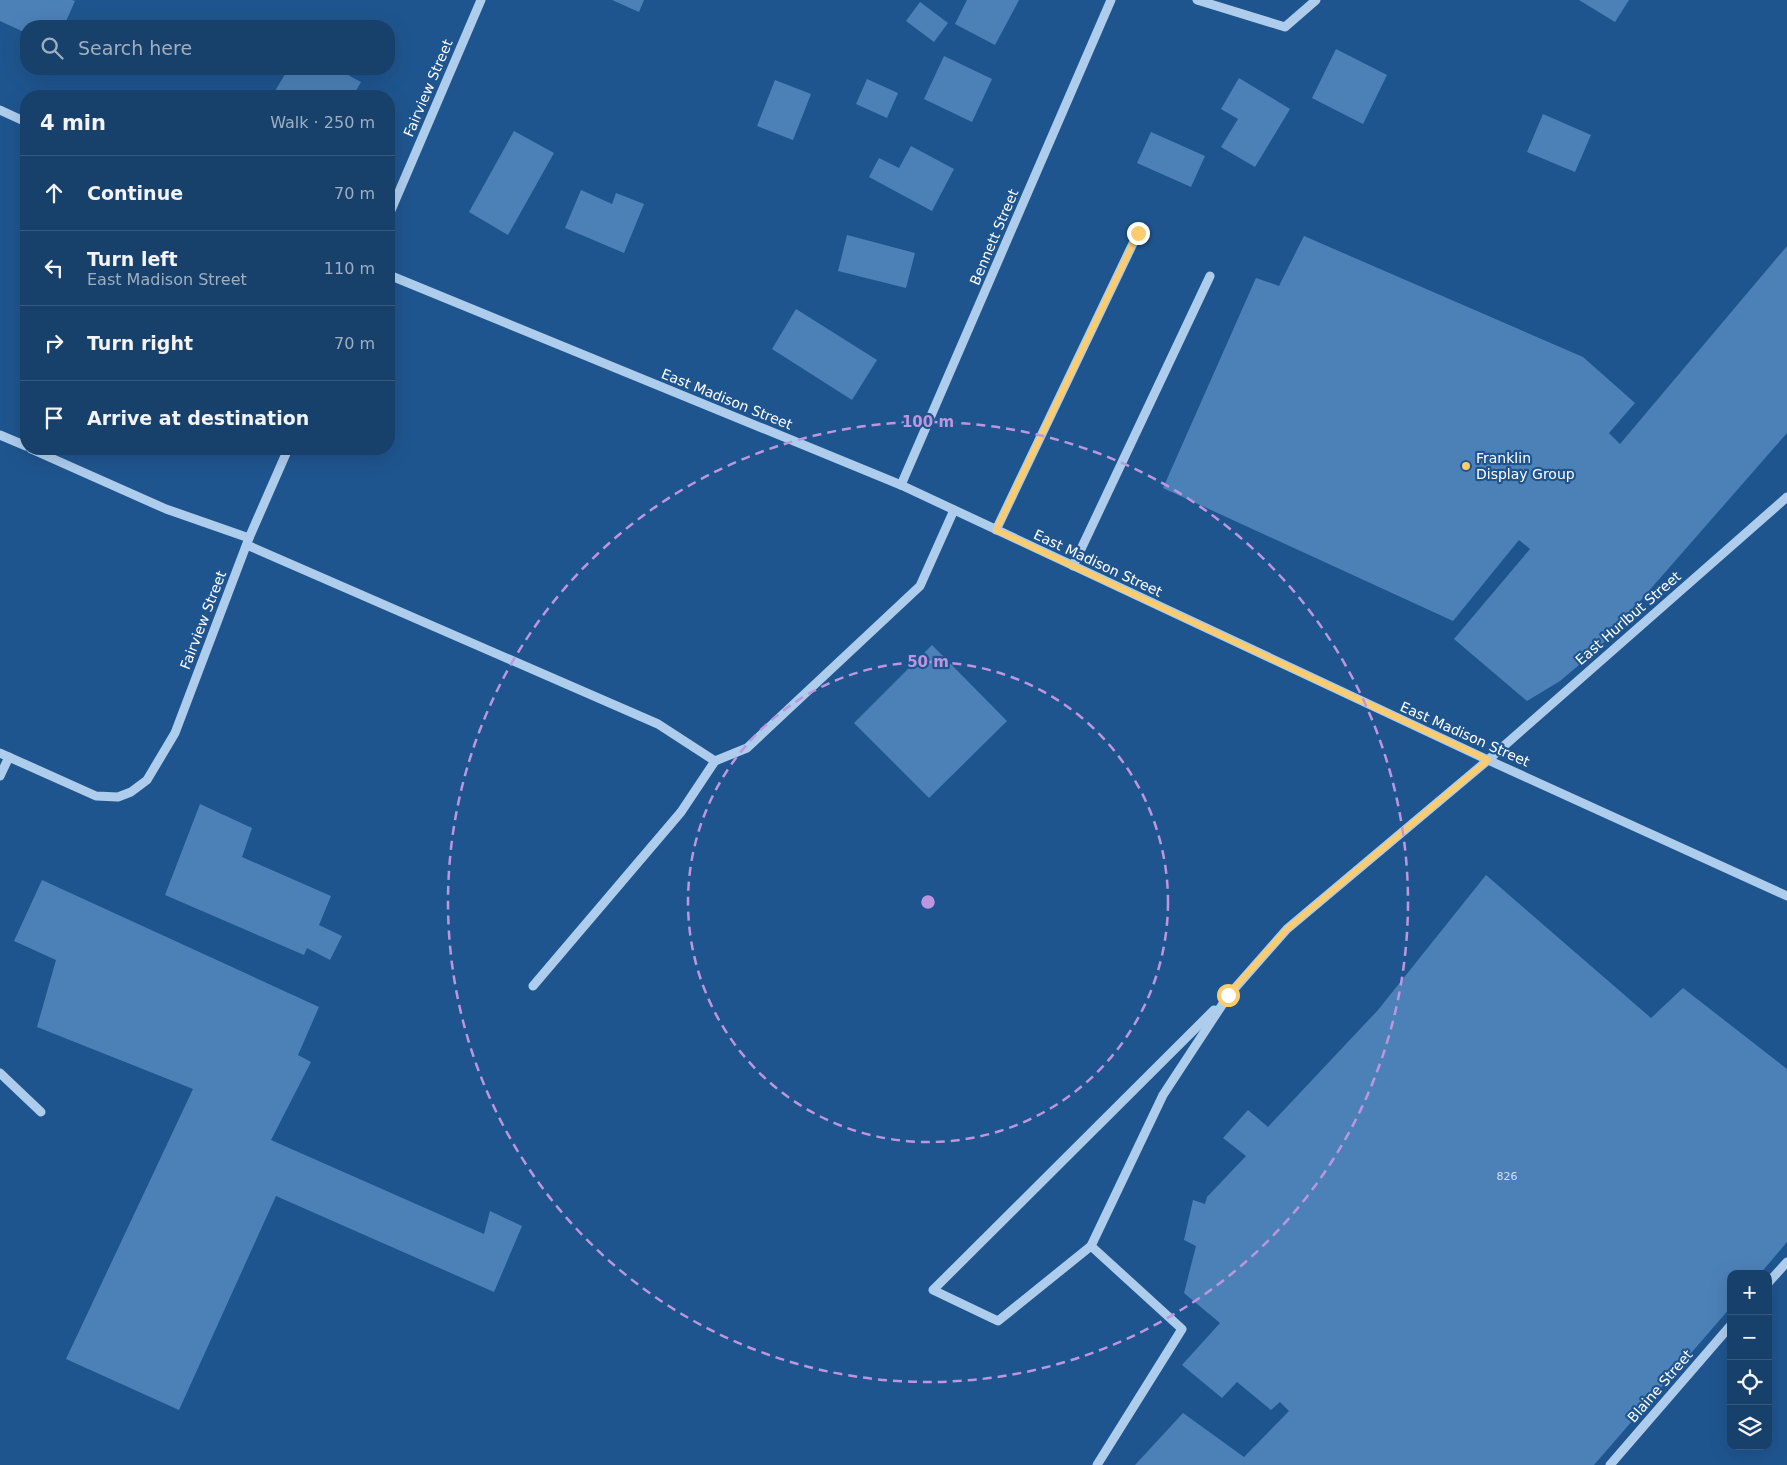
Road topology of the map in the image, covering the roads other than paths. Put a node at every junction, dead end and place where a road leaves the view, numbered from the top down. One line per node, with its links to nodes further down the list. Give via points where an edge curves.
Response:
1 (481, 0): 7 (street, Fairview Street)
2 (1112, 0): 15 (street, Bennett Street)
3 (1198, 0): 4 (street, via 1285,27)
4 (1316, 0)
5 (0, 110): 6 (street)
6 (20, 119)
7 (395, 201)
8 (1138, 233): 18 (street)
9 (1210, 276): 20 (street)
10 (395, 277): 15 (street, East Madison Street)
11 (0, 435): 12 (street)
12 (20, 443)
13 (44, 455): 19 (street)
14 (285, 455): 19 (street, Fairview Street)
15 (901, 485): 17 (street, East Madison Street)
16 (1787, 497): 22 (street, East Hurlbut Street)
17 (954, 510): 18 (street, East Madison Street); 23 (street, via 920,586 747,748)
18 (996, 530): 20 (street, East Madison Street)
19 (248, 541): 21 (street, Fairview Street, via 175,733 147,780 118,797 96,796); 23 (street, via 658,724)
20 (1073, 566): 22 (street, East Madison Street)
21 (4, 755): 24 (street)
22 (1488, 760): 25 (street, East Madison Street); 27 (street, East Hurlbut Street, via 1287,929)
23 (716, 761): 26 (street, via 681,812)
24 (0, 776)
25 (1787, 896)
26 (533, 986)
27 (1228, 995): 30 (street, via 1163,1095); 30 (street, via 933,1290 998,1321)
28 (0, 1073): 29 (street)
29 (41, 1112)
30 (1092, 1246): 34 (street, via 1182,1329)
31 (1787, 1262): 32 (street)
32 (1772, 1279)
33 (1727, 1330): 35 (street, Blaine Street)
34 (1097, 1465)
35 (1610, 1465)

